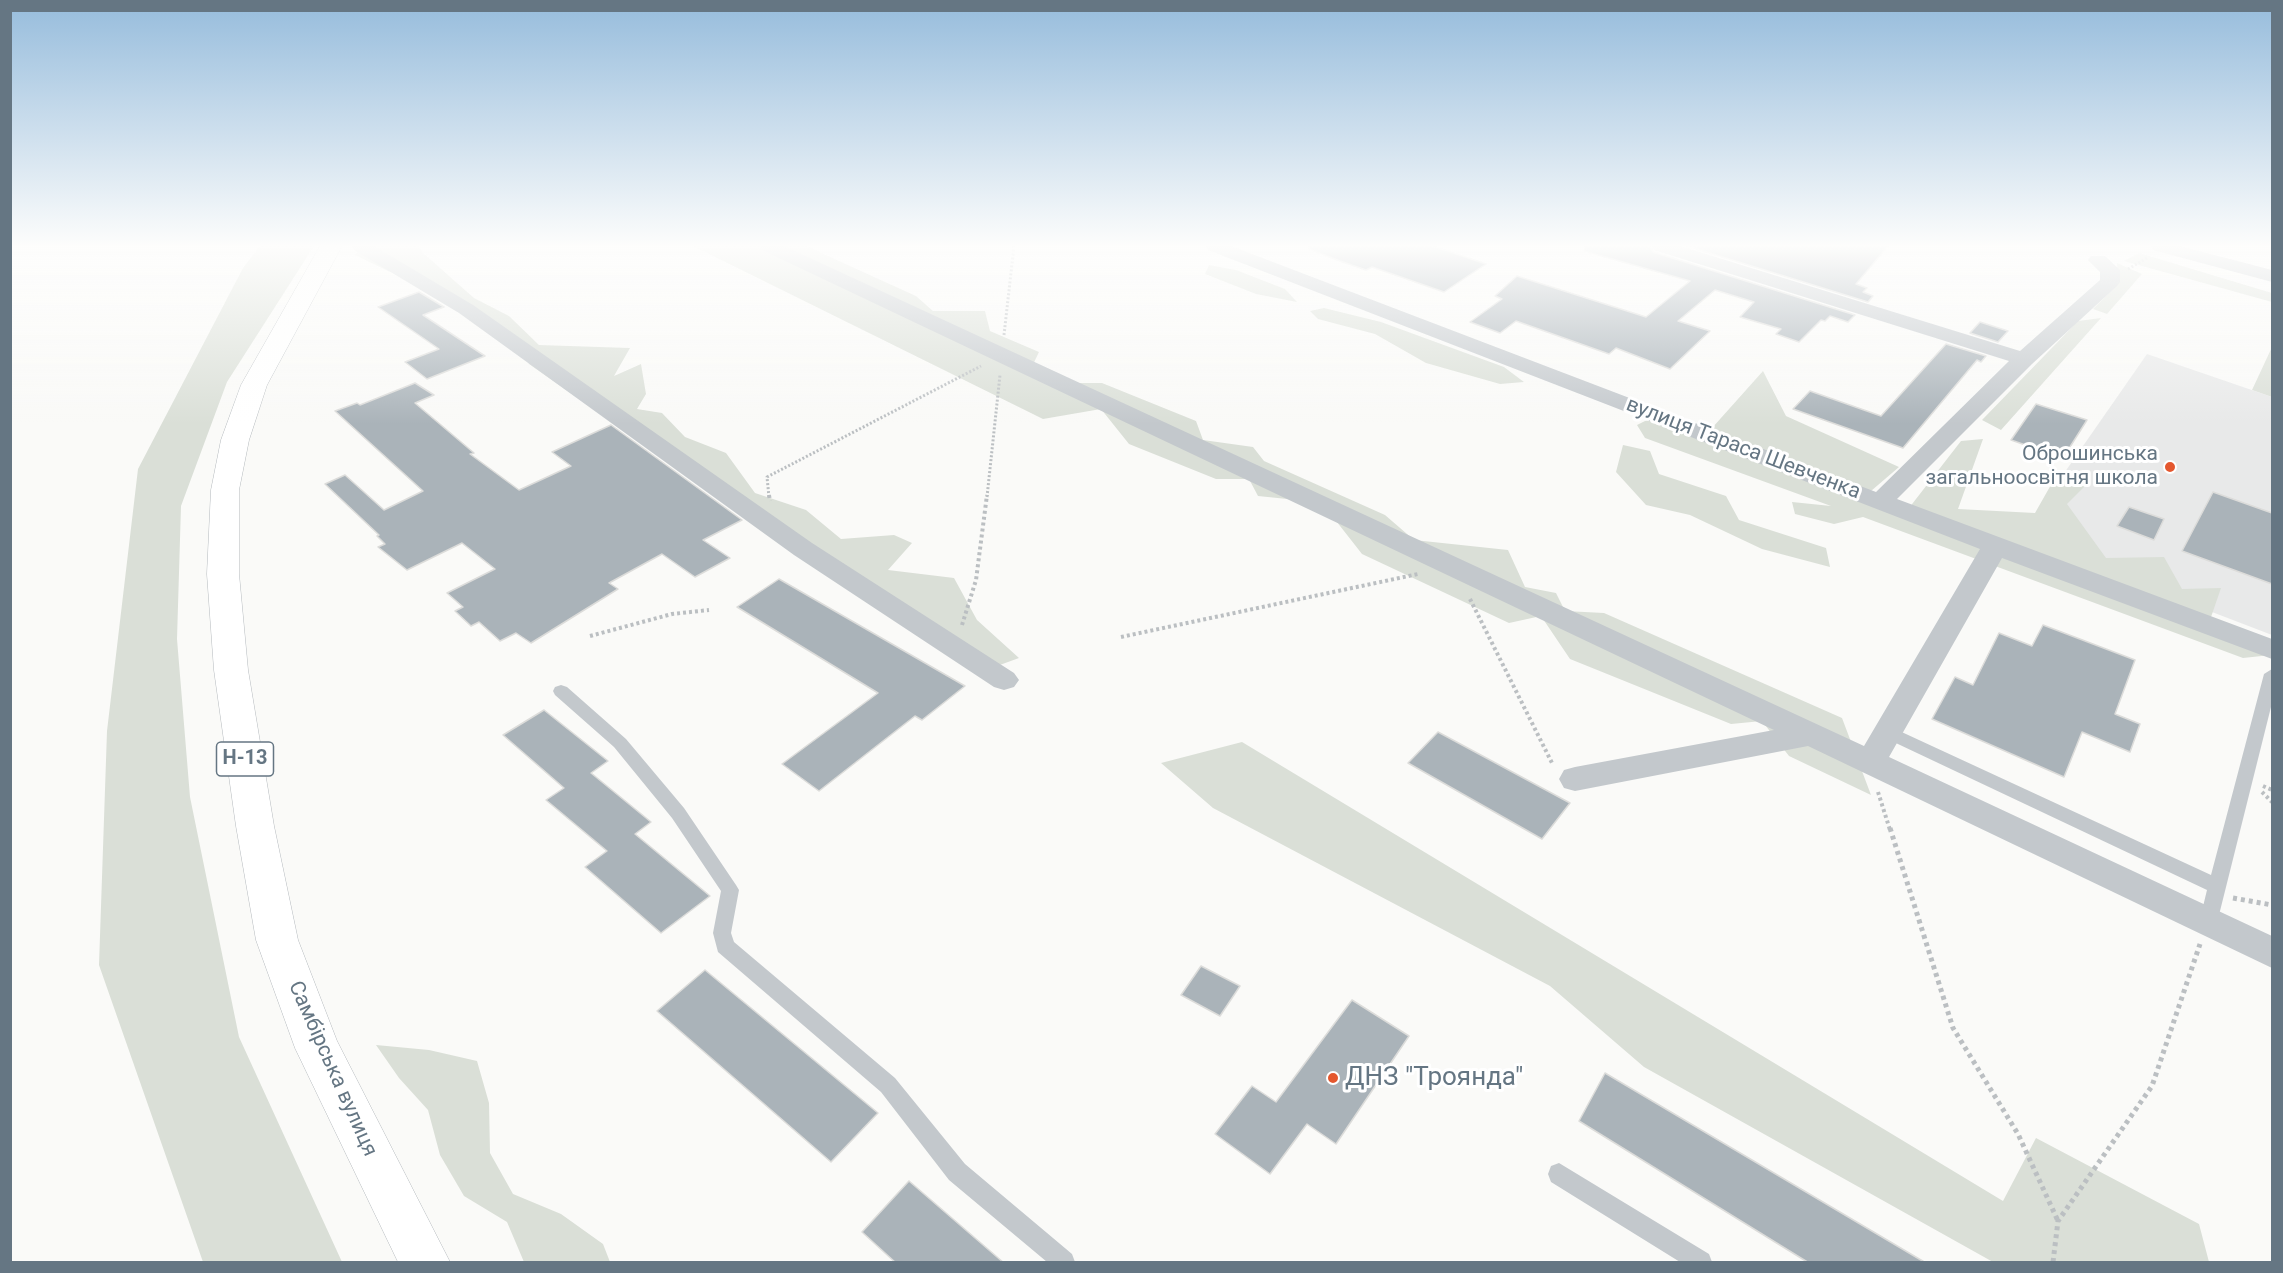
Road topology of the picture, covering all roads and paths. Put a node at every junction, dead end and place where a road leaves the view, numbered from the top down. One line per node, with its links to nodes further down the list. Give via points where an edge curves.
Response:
1 (296, 305): 31 (main road, Самбірська вулиця / Н-13, via 254,385 235,440 225,490 223,574 231,670 277,940 317,1048)
2 (460, 305): 11 (street)
3 (896, 305): 8 (street)
4 (1007, 305): 8 (path)
5 (1369, 305): 10 (street, вулиця Тараса Шевченка)
6 (1852, 305): 9 (street)
7 (2084, 305): 9 (street)
8 (1002, 355): 11 (path, via 767,477); 13 (street); 17 (path, via 976,580)
9 (2024, 359): 10 (street)
10 (1880, 502): 12 (street, вулиця Тараса Шевченка)
11 (774, 528): 17 (street)
12 (1995, 546): 18 (street, вулиця Тараса Шевченка); 22 (street)
13 (1454, 567): 16 (path); 23 (street); 25 (path)
14 (709, 610): 15 (path, via 672,614)
15 (590, 636)
16 (1121, 636)
17 (956, 646): 20 (street)
18 (2272, 649)
19 (2272, 674): 26 (lane)
20 (1004, 680)
21 (561, 691): 32 (lane, via 620,743 678,813 730,890 722,933 725,946 888,1085 957,1172)
22 (1887, 732): 24 (street); 26 (lane)
23 (1812, 734): 24 (street); 25 (street)
24 (1870, 762): 26 (street); 30 (path, via 1953,1028 2018,1134)
25 (1564, 772)
26 (2213, 901): 27 (path); 28 (street); 30 (path, via 2152,1086)
27 (2272, 905)
28 (2272, 953)
29 (1559, 1174): 33 (lane)
30 (2058, 1221): 34 (path)
31 (425, 1263)
32 (1064, 1263)
33 (1701, 1263)
34 (2053, 1263)

